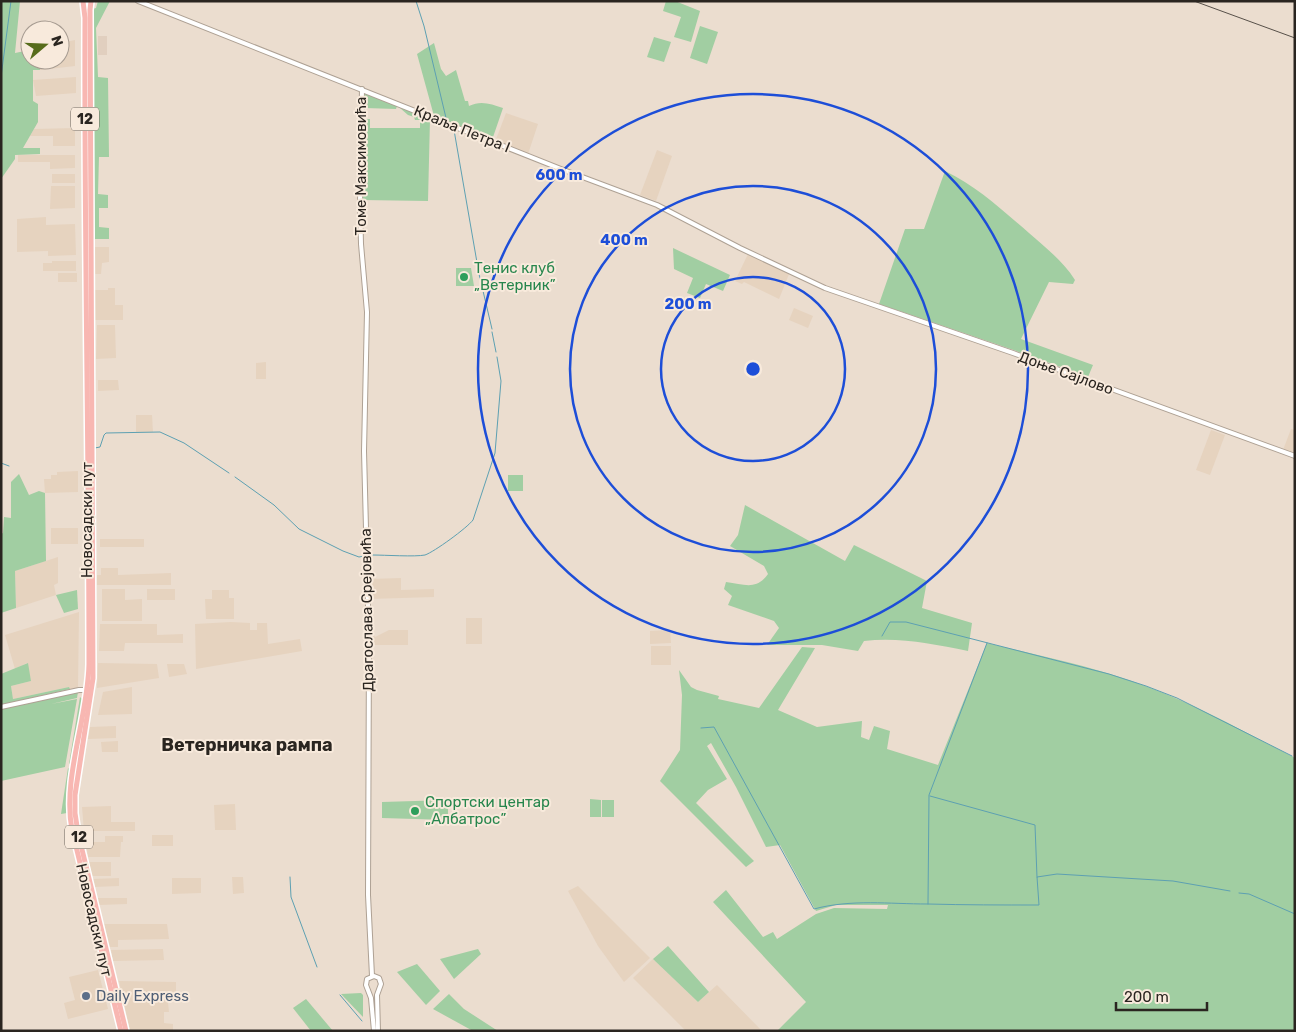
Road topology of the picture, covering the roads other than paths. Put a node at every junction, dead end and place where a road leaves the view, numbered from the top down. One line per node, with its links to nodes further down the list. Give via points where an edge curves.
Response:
1 (83, 1): 8 (main road, Новосадски пут / 12)
2 (91, 1): 8 (main road, Новосадски пут / 12, via 93,640)
3 (138, 1): 4 (street, Краља Петра I)
4 (362, 89): 5 (street, Томе Максимовића); 6 (street, Краља Петра I, via 657,205)
5 (361, 244): 10 (street, Драгослава Срејовића, via 367,312 364,451 369,646 368,895)
6 (836, 292): 7 (street, Доње Сајлово)
7 (1295, 456)
8 (90, 690): 9 (street); 13 (main road, Новосадски пут / 12, via 72,785 71,823); 14 (main road, Новосадски пут / 12, via 75,813)
9 (1, 707)
10 (372, 976): 11 (street, via 366,983); 12 (street, via 380,980)
11 (368, 990): 12 (street); 15 (street)
12 (379, 990): 16 (street)
13 (121, 1031)
14 (126, 1031)
15 (374, 1031)
16 (378, 1031)

